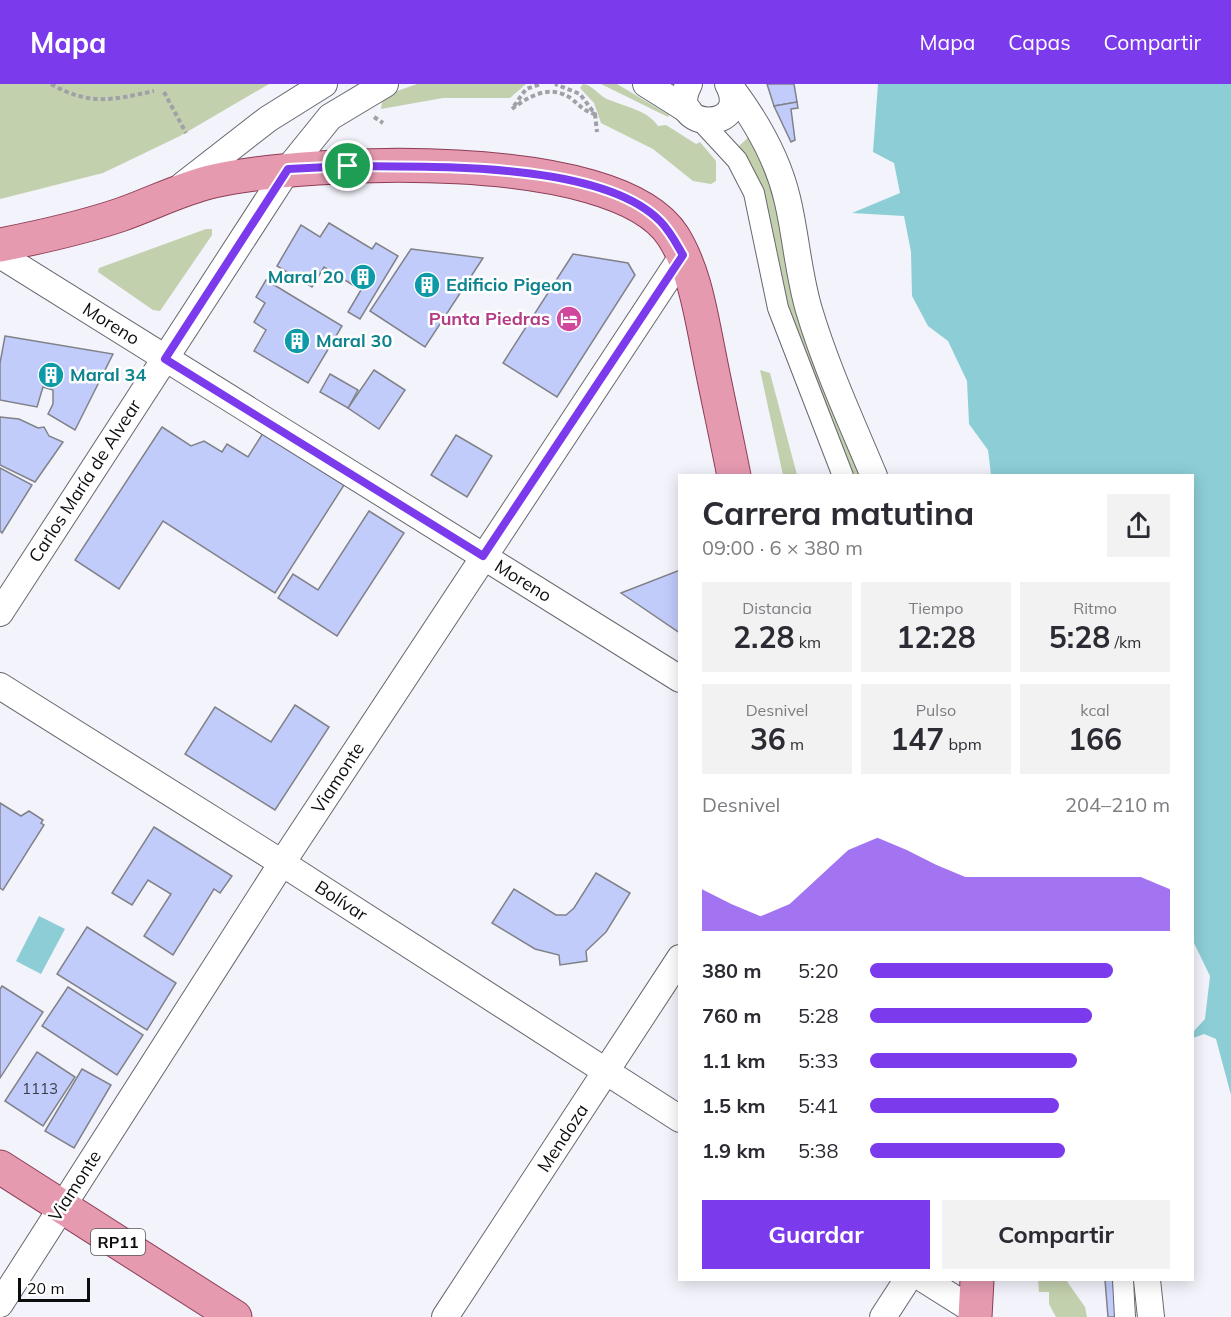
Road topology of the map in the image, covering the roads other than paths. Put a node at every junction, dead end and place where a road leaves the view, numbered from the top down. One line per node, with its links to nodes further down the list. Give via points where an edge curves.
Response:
1 (324, 84): 8 (street, via 268,119)
2 (385, 84): 7 (street, Carlos María de Alvear, via 330,117)
3 (646, 84): 6 (street)
4 (689, 84): 6 (street, via 685,98)
5 (728, 85): 6 (street, via 732,100 727,113 715,121); 15 (street, via 760,130 781,178 808,308)
6 (694, 115): 14 (street, via 737,160 754,193 778,308)
7 (288, 169): 8 (main road, via 212,182); 11 (main road, via 439,167 507,171 573,182 639,206 660,220); 12 (street, Carlos María de Alvear)
8 (169, 196): 9 (main road, via 78,227)
9 (0, 245)
10 (0, 255): 12 (street, Moreno)
11 (683, 255): 13 (main road, via 701,314); 16 (street, Viamonte)
12 (165, 359): 16 (street, Moreno); 17 (street, Carlos María de Alvear)
13 (734, 474)
14 (842, 474)
15 (873, 474)
16 (483, 556): 18 (street, Moreno); 20 (street, Viamonte)
17 (0, 613)
18 (678, 678)
19 (0, 686): 20 (street, Bolívar)
20 (282, 863): 22 (street, Bolívar); 25 (street, Viamonte)
21 (678, 961): 22 (street, Mendoza)
22 (607, 1072): 23 (street, Bolívar); 34 (street, Mendoza)
23 (678, 1118)
24 (0, 1167): 25 (main road, RP11)
25 (62, 1207): 31 (street, Viamonte); 33 (main road, RP11)
26 (906, 1281): 35 (street)
27 (926, 1281): 32 (street)
28 (977, 1281): 32 (main road)
29 (1123, 1281): 36 (street)
30 (1148, 1281): 37 (street)
31 (0, 1304)
32 (976, 1315)
33 (235, 1317)
34 (445, 1317)
35 (883, 1317)
36 (1125, 1317)
37 (1151, 1317)

